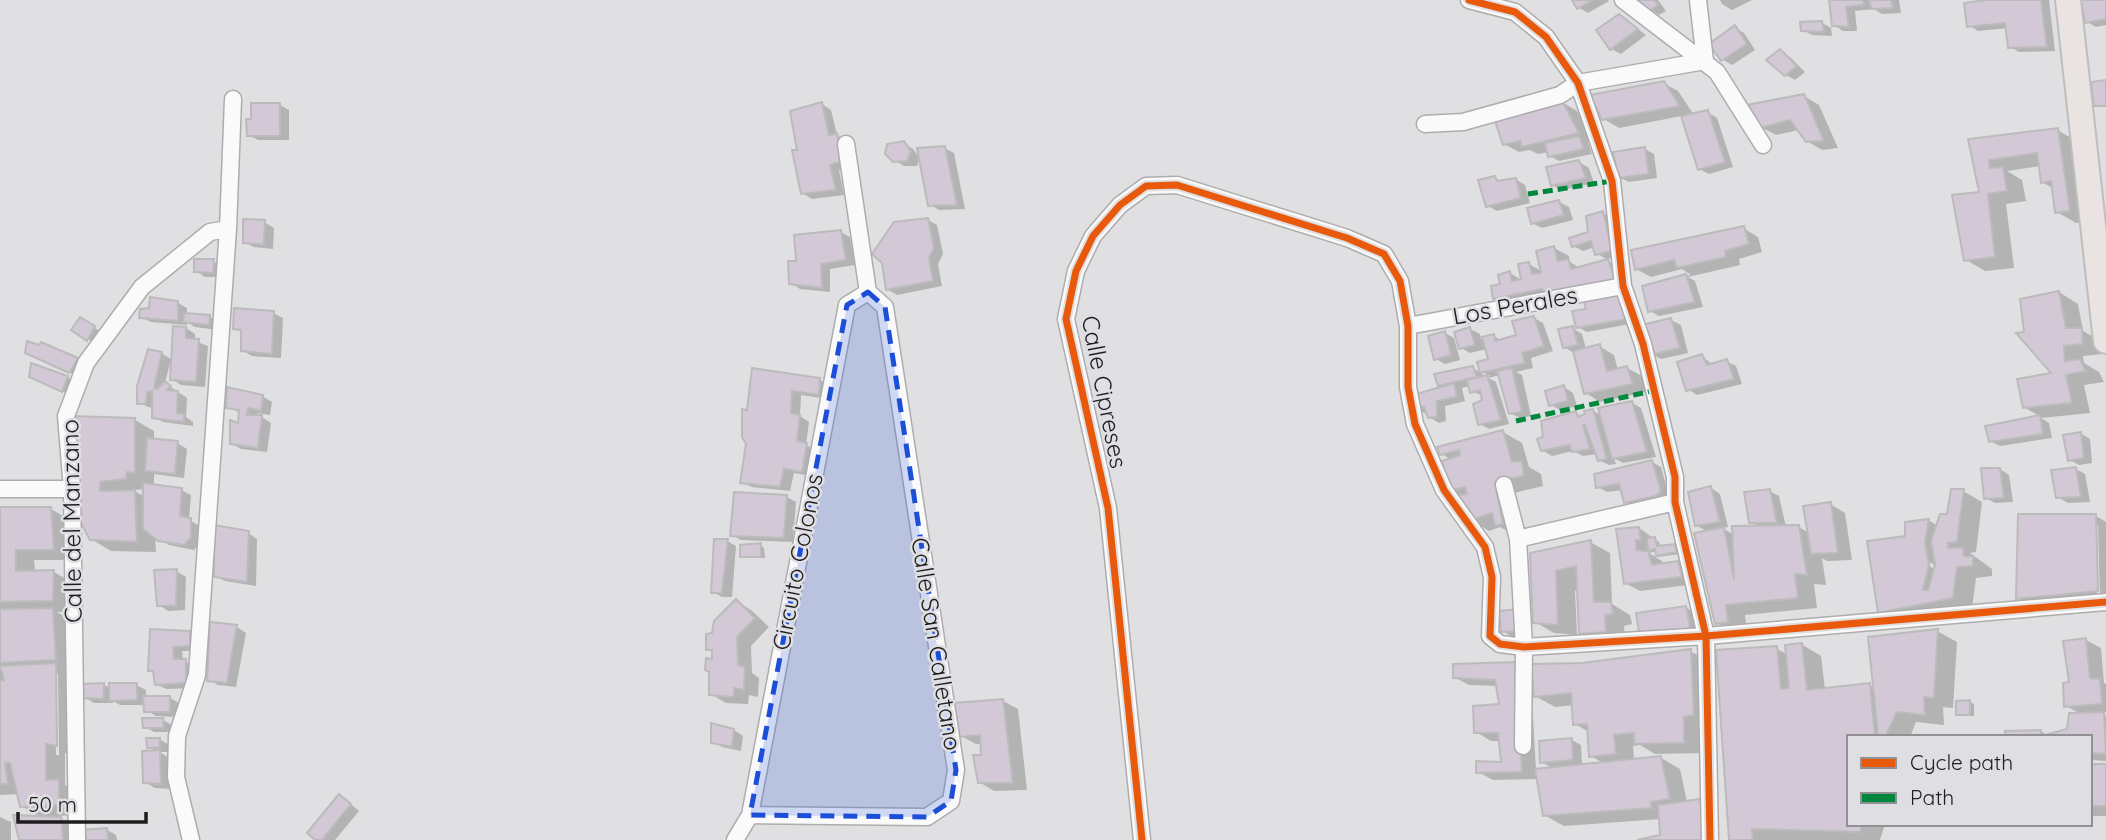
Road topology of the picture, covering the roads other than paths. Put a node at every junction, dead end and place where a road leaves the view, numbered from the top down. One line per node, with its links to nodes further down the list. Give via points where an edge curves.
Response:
1 (1468, 0): 6 (street, via 1515,12 1546,37)
2 (1623, 0): 5 (street)
3 (1698, 0): 5 (street)
4 (2068, 0): 15 (main road)
5 (1705, 61): 6 (street); 10 (street, via 1717,72)
6 (1578, 83): 8 (street, via 1560,95 1463,122); 12 (street, via 1612,181)
7 (233, 99): 11 (street)
8 (1426, 124)
9 (846, 144): 13 (street)
10 (1763, 145)
11 (228, 229): 18 (street, Calle del Manzano, via 210,232 142,287 86,363 66,416); 27 (street, via 197,675 177,736 176,777)
12 (1623, 286): 14 (street, Los Perales); 19 (street, via 1643,344 1675,477)
13 (868, 292): 25 (street, Circuito Colonos, via 847,305); 25 (street, Calle San Calletano, via 885,307 956,770 951,801 927,817)
14 (1408, 326): 23 (street, Calle Cipreses, via 1408,387 1415,424 1444,491 1485,547 1492,577 1490,636 1500,644); 29 (street, Calle Cipreses, via 1400,282 1384,254 1177,185 1146,186 1120,205 1093,236 1076,271 1066,319 1108,508)
15 (2106, 341)
16 (1504, 485): 20 (street)
17 (0, 489): 18 (street)
18 (72, 489): 26 (street, Calle del Manzano)
19 (1675, 502): 20 (street); 22 (street)
20 (1518, 540): 23 (street)
21 (2106, 602): 22 (street)
22 (1706, 636): 23 (street); 30 (street)
23 (1524, 647): 24 (street)
24 (1523, 746)
25 (750, 815): 28 (street, Circuito Colonos)
26 (77, 840)
27 (191, 840)
28 (735, 840)
29 (1142, 840)
30 (1710, 840)

